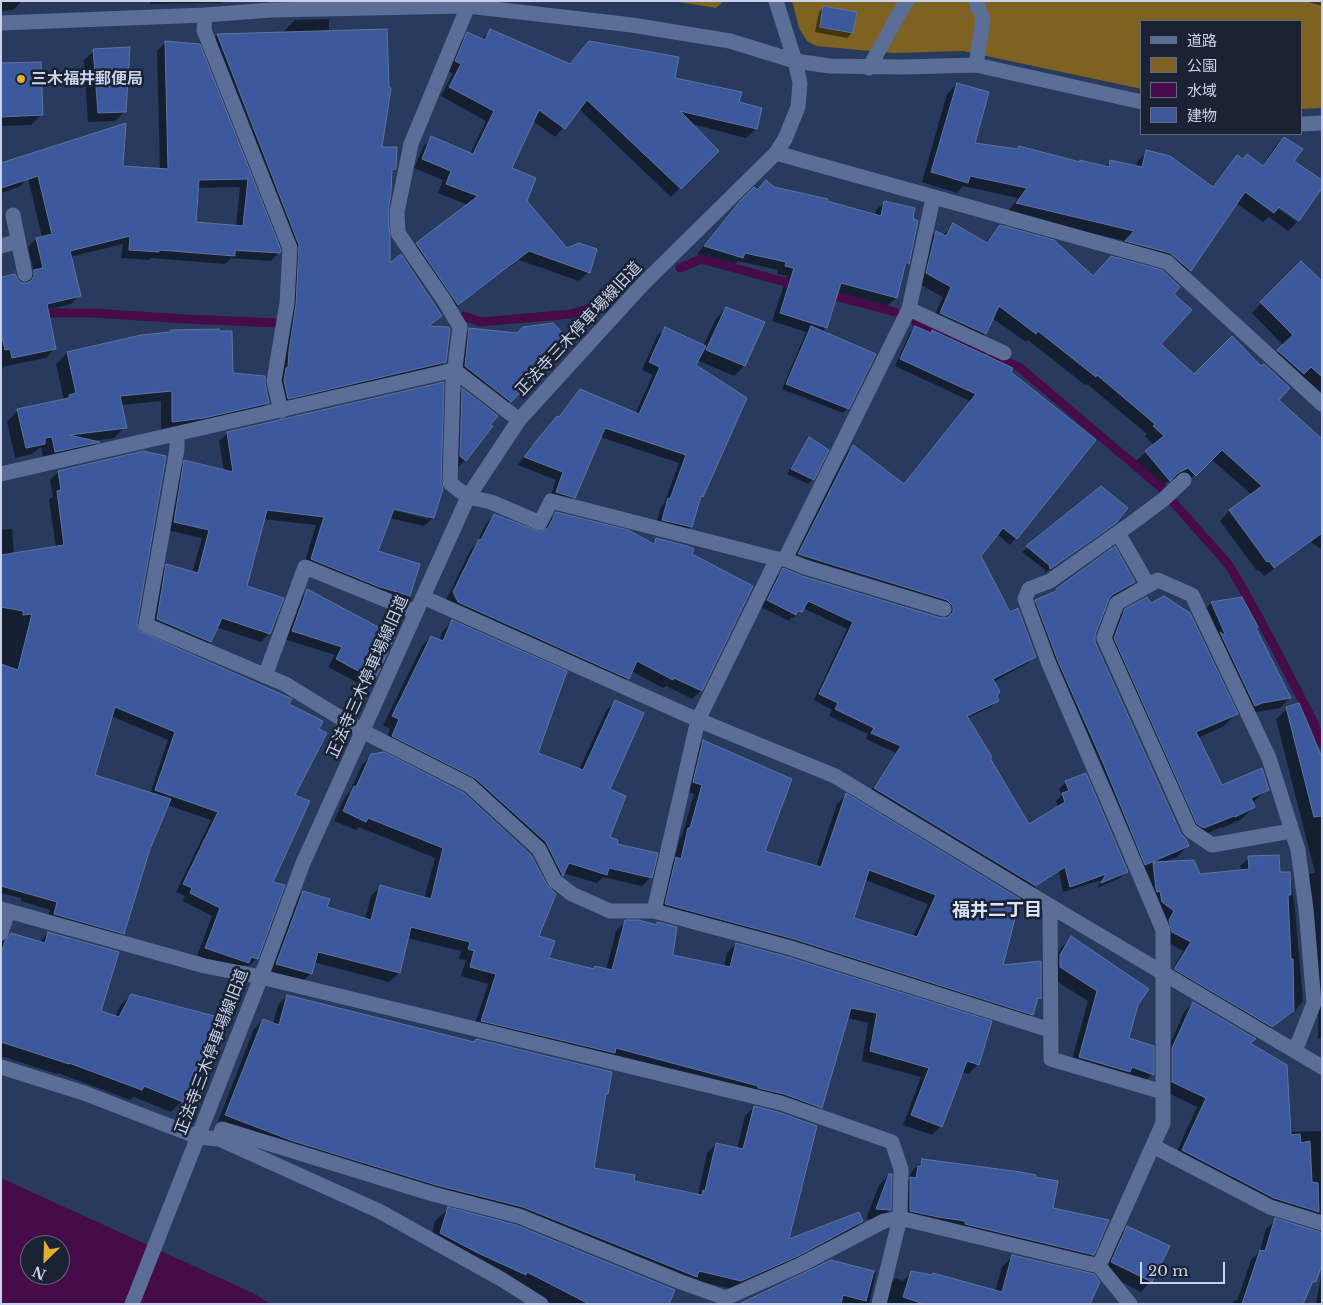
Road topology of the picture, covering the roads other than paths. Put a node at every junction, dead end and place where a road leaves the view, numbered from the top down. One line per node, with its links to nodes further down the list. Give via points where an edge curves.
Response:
1 (776, 1): 8 (street, 正法寺三木停車場線旧道)
2 (907, 1): 10 (street)
3 (976, 1): 9 (street, via 983,19)
4 (475, 5): 5 (street); 8 (street, via 632,25 730,42); 22 (street, via 411,144 397,212 398,233 460,327)
5 (270, 6): 6 (street)
6 (205, 15): 7 (street); 24 (street, via 204,30 290,248 287,303 274,381)
7 (1, 23)
8 (795, 61): 10 (street); 14 (street, 正法寺三木停車場線旧道, via 800,83 798,107)
9 (976, 65): 10 (street); 11 (street)
10 (870, 68)
11 (1140, 102)
12 (1322, 123): 13 (street)
13 (1303, 124)
14 (776, 153): 15 (street); 25 (street, 正法寺三木停車場線旧道, via 643,284)
15 (933, 198): 20 (street); 23 (street, via 1167,262)
16 (13, 215): 17 (street)
17 (18, 242): 18 (street); 19 (street)
18 (1, 246)
19 (25, 274)
20 (909, 309): 21 (street); 31 (street)
21 (1004, 353)
22 (454, 370): 24 (street); 25 (street); 29 (street, via 450,483)
23 (1322, 404)
24 (281, 411): 26 (street)
25 (519, 420): 29 (street, 正法寺三木停車場線旧道)
26 (177, 434): 27 (street); 36 (street, via 146,625)
27 (1, 474)
28 (1184, 480): 30 (street)
29 (468, 496): 31 (street, via 540,523 551,501); 33 (street, 正法寺三木停車場線旧道)
30 (1118, 533): 32 (street); 44 (street, via 1050,581 1029,589 1025,599 1049,664 1163,930)
31 (781, 559): 34 (street); 37 (street)
32 (1148, 585): 39 (street, via 1158,580 1192,595 1269,758); 39 (street, via 1117,603 1104,638 1190,830 1212,845)
33 (423, 597): 35 (street, 正法寺三木停車場線旧道); 37 (street)
34 (944, 610)
35 (416, 612): 36 (street, via 305,567); 38 (street, 正法寺三木停車場線旧道)
36 (265, 676): 38 (street, via 285,684)
37 (698, 720): 40 (street, via 835,776); 42 (street)
38 (362, 732): 42 (street, via 469,785 539,849 556,881 572,894 610,911); 45 (street, 正法寺三木停車場線旧道, via 303,863)
39 (1291, 832): 47 (street, via 1298,850 1306,909 1314,1003)
40 (1050, 906): 44 (street); 46 (street)
41 (4, 910): 43 (street); 45 (street, via 205,966)
42 (654, 911): 46 (street, via 791,948)
43 (1, 933)
44 (1163, 973): 47 (street); 50 (street)
45 (261, 976): 51 (street, 正法寺三木停車場線旧道); 54 (street, via 781,1103 892,1142 901,1169)
46 (1050, 1030): 50 (street, via 1051,1059)
47 (1295, 1051): 49 (street)
48 (1, 1067): 51 (street, via 84,1093)
49 (1322, 1067)
50 (1163, 1092): 53 (street, via 1164,1123)
51 (198, 1137): 52 (street); 57 (street, 正法寺三木停車場線旧道)
52 (219, 1139): 54 (street, via 222,1129 433,1194 519,1216 726,1298 802,1264 884,1221); 58 (street, via 379,1211)
53 (1153, 1146): 55 (street, via 1270,1207); 56 (street)
54 (900, 1218): 56 (street); 59 (street)
55 (1322, 1223)
56 (1099, 1266): 60 (street)
57 (132, 1304)
58 (541, 1304)
59 (879, 1304)
60 (1130, 1304)

